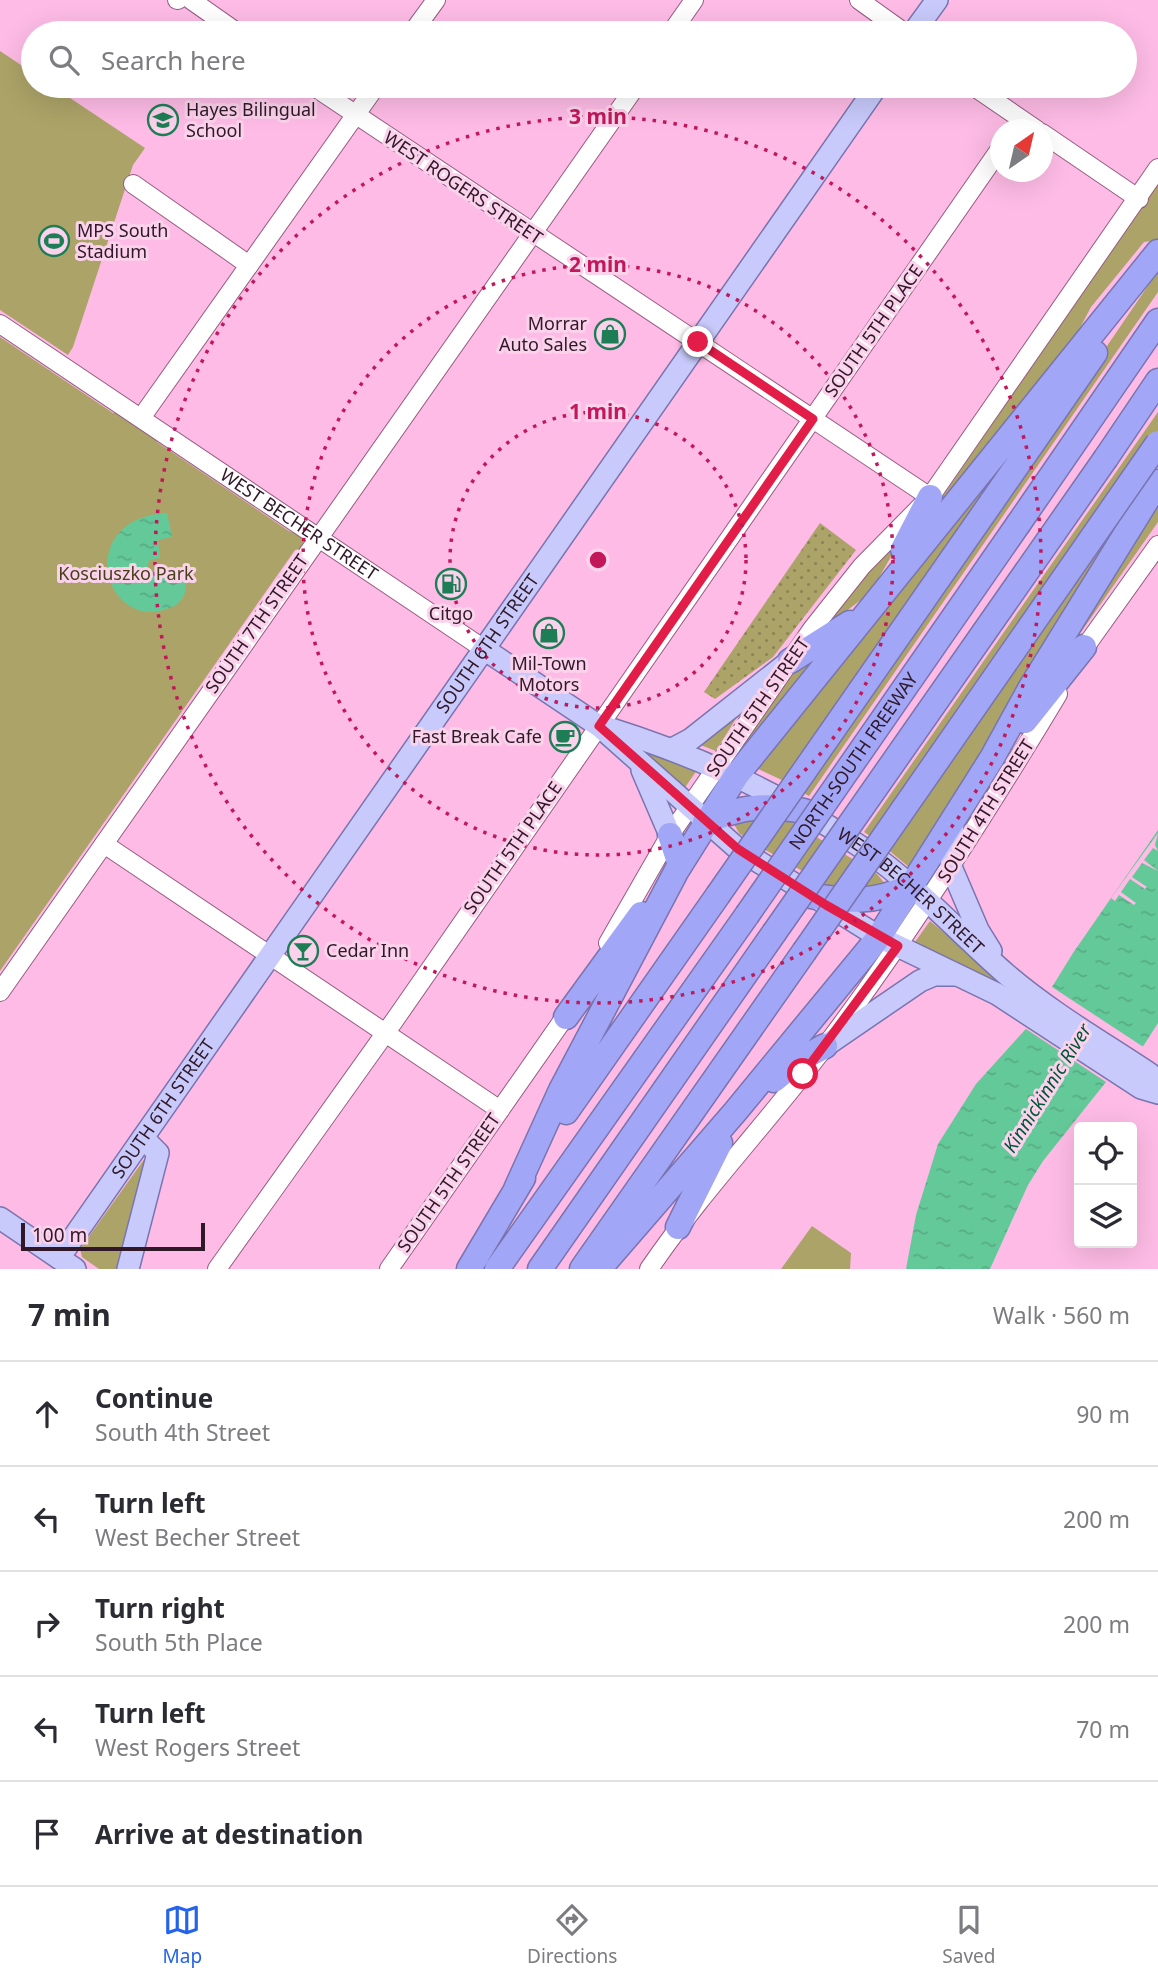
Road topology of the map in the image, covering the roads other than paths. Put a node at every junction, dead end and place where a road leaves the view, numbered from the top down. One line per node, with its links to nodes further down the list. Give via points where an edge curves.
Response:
1 (191, 0): 6 (street)
2 (436, 0): 7 (street)
3 (694, 0): 8 (street)
4 (859, 0): 9 (street)
5 (937, 0): 10 (main road)
6 (221, 21)
7 (421, 21)
8 (679, 21)
9 (888, 21)
10 (922, 21)
11 (330, 98): 16 (street, WEST ROGERS STREET)
12 (367, 98): 16 (street)
13 (628, 98): 23 (street, SOUTH 7TH STREET)
14 (869, 98): 29 (main road, SOUTH 6TH STREET)
15 (987, 98): 17 (street)
16 (355, 115): 23 (street, WEST ROGERS STREET); 26 (street)
17 (1012, 119)
18 (1053, 140): 22 (street)
19 (990, 163): 32 (street, SOUTH 5TH PLACE)
20 (1158, 168): 22 (street, SOUTH 5TH STREET)
21 (133, 184): 26 (street)
22 (1139, 199): 35 (street, SOUTH 5TH STREET)
23 (533, 235): 29 (street, WEST ROGERS STREET); 36 (street, SOUTH 7TH STREET)
24 (1158, 252): 38 (highway)
25 (1158, 259): 71 (highway, bridge)
26 (249, 265): 31 (street)
27 (1158, 321): 79 (highway, NORTH-SOUTH FREEWAY, bridge)
28 (0, 324): 31 (street, WEST BECHER STREET)
29 (698, 342): 32 (street, WEST ROGERS STREET); 41 (main road, SOUTH 6TH STREET)
30 (1158, 381): 80 (highway, NORTH-SOUTH FREEWAY, bridge)
31 (141, 418): 36 (street, WEST BECHER STREET)
32 (813, 419): 35 (street, WEST ROGERS STREET); 43 (street, SOUTH 5TH PLACE)
33 (1158, 443): 81 (highway, bridge)
34 (1158, 482): 45 (highway)
35 (930, 497): 38 (highway); 42 (street, SOUTH 5TH STREET, via 862,566)
36 (317, 537): 41 (street, WEST BECHER STREET); 52 (street, SOUTH 7TH STREET)
37 (1158, 545): 40 (street, SOUTH 4TH STREET)
38 (892, 579): 39 (highway)
39 (865, 613): 42 (highway); 47 (highway)
40 (1084, 647): 45 (highway); 53 (street, SOUTH 4TH STREET)
41 (484, 649): 43 (main road, WEST BECHER STREET); 59 (main road, SOUTH 6TH STREET)
42 (790, 661): 44 (main road); 47 (street, SOUTH 5TH STREET)
43 (599, 726): 44 (main road, WEST BECHER STREET); 46 (main road, WEST BECHER STREET); 65 (street, SOUTH 5TH PLACE)
44 (674, 748): 47 (main road, WEST BECHER STREET)
45 (992, 758): 50 (highway)
46 (640, 765): 49 (main road, WEST BECHER STREET); 51 (main road)
47 (726, 771): 48 (main road, WEST BECHER STREET); 49 (highway)
48 (804, 811): 49 (highway, via 754,806); 55 (main road, WEST BECHER STREET, via 869,852)
49 (697, 814): 51 (street, SOUTH 5TH STREET); 54 (highway); 56 (main road, WEST BECHER STREET, via 738,849)
50 (953, 819): 53 (main road); 55 (highway)
51 (670, 835): 54 (highway); 64 (street, SOUTH 5TH STREET)
52 (104, 844): 59 (street); 62 (street, SOUTH 7TH STREET)
53 (951, 867): 57 (street, SOUTH 4TH STREET); 60 (main road, via 978,930)
54 (679, 868): 64 (highway); 71 (highway, via 561,1090)
55 (909, 886): 56 (highway, via 878,900); 57 (main road, WEST BECHER STREET); 58 (highway)
56 (811, 896): 58 (main road, WEST BECHER STREET)
57 (928, 904): 58 (street, SOUTH 4TH STREET); 60 (main road, WEST BECHER STREET)
58 (888, 942): 61 (main road, WEST BECHER STREET); 66 (street, SOUTH 4TH STREET); 69 (highway)
59 (269, 957): 65 (street); 70 (main road, SOUTH 6TH STREET)
60 (1005, 973): 63 (main road, WEST BECHER STREET)
61 (962, 976): 63 (main road, WEST BECHER STREET); 66 (main road, via 934,975 920,981)
62 (0, 992)
63 (1025, 1001): 67 (main road, WEST BECHER STREET)
64 (566, 1017): 68 (street, SOUTH 5TH STREET)
65 (385, 1034): 68 (street); 76 (street, SOUTH 5TH PLACE)
66 (825, 1046): 69 (highway, via 793,1064); 73 (street, SOUTH 4TH STREET)
67 (1152, 1085)
68 (500, 1110): 77 (street, SOUTH 5TH STREET)
69 (729, 1119): 73 (highway); 82 (highway)
70 (143, 1138): 74 (main road, SOUTH 6TH STREET); 75 (main road, via 158,1153)
71 (516, 1189): 78 (highway)
72 (0, 1218): 74 (main road)
73 (678, 1227): 83 (street, SOUTH 4TH STREET)
74 (62, 1265)
75 (128, 1269)
76 (217, 1269)
77 (389, 1269)
78 (469, 1269)
79 (497, 1269)
80 (540, 1269)
81 (582, 1269)
82 (599, 1269)
83 (649, 1269)

